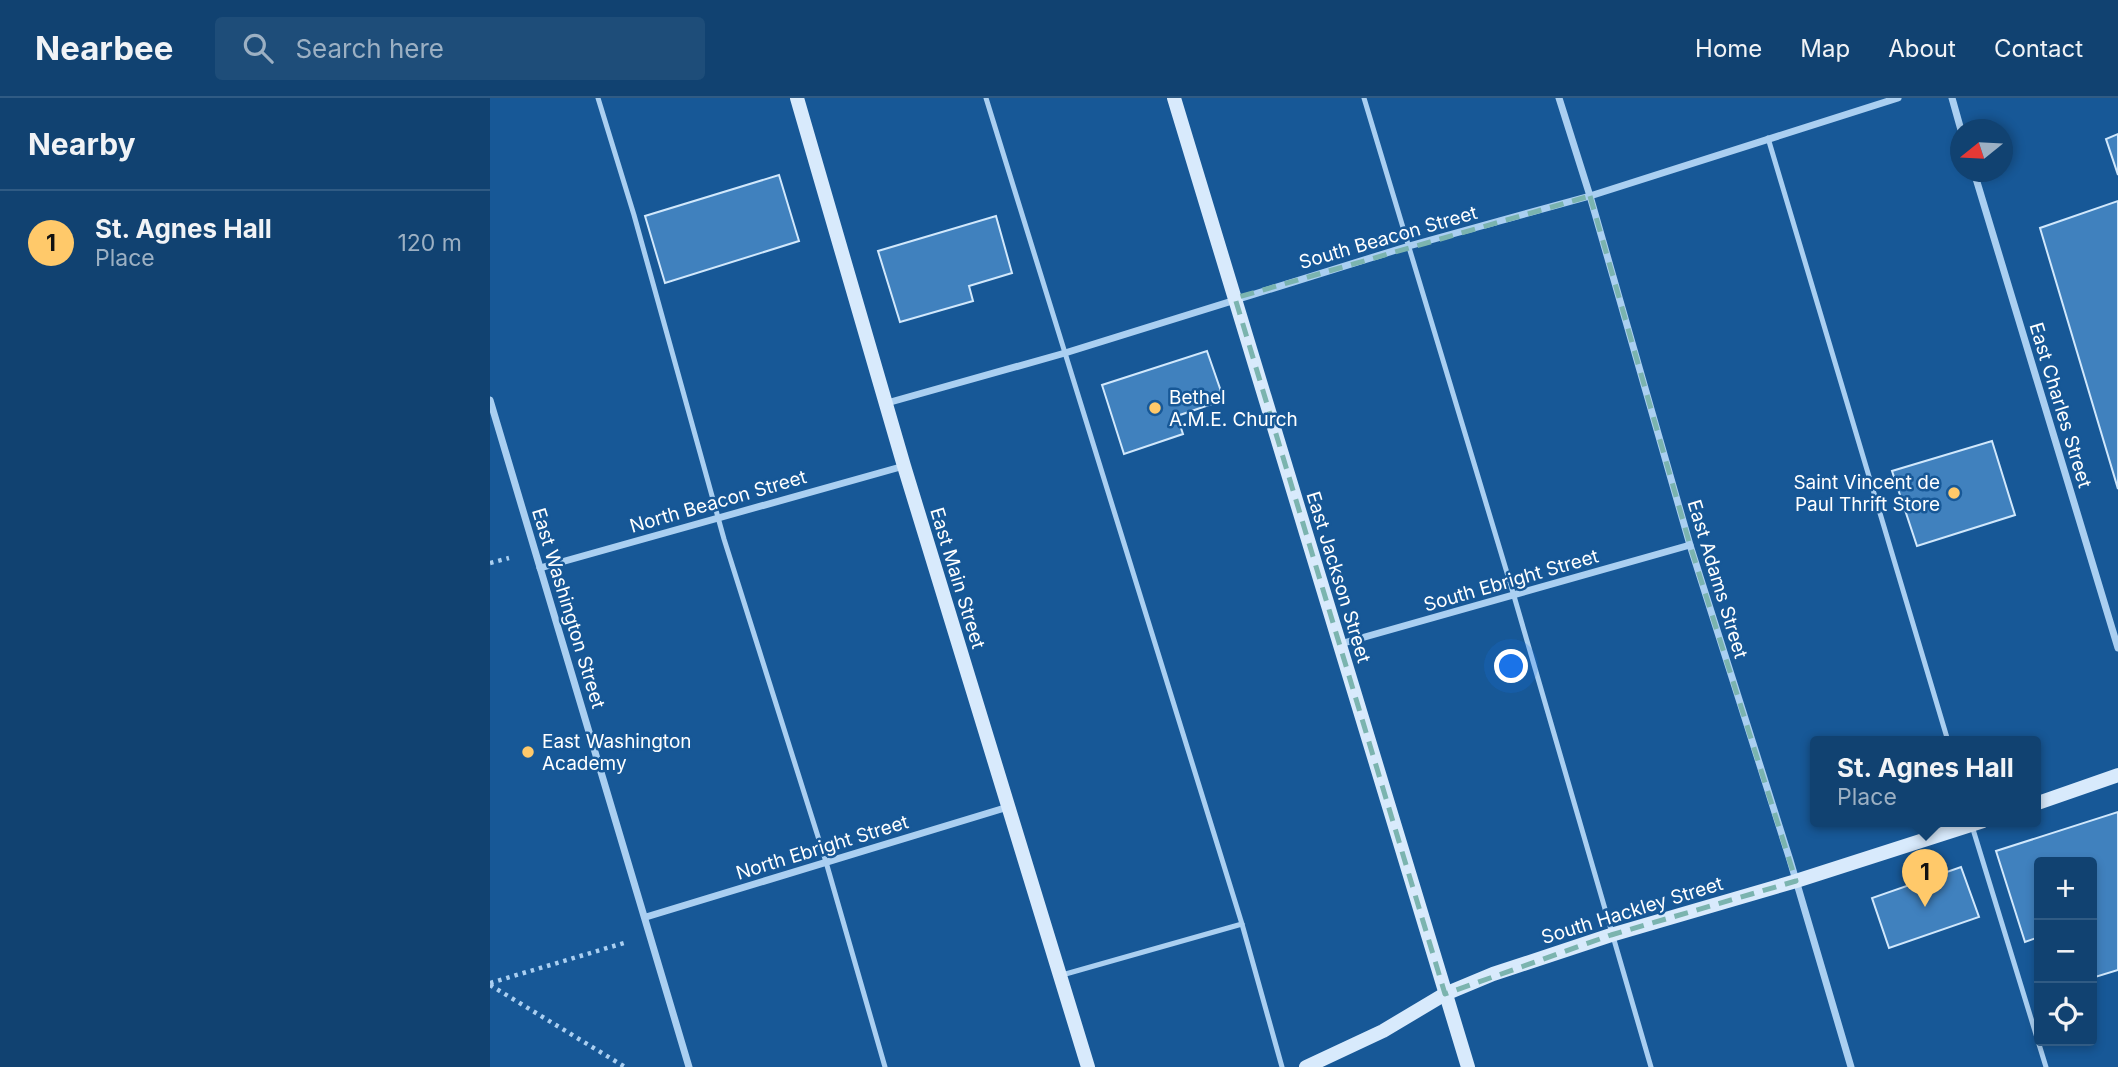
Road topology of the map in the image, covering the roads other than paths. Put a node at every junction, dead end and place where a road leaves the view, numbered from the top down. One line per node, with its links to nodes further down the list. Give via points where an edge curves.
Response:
1 (598, 98): 19 (lane)
2 (797, 98): 17 (main road, East Main Street)
3 (986, 98): 15 (lane)
4 (1174, 98): 14 (main road, East Jackson Street)
5 (1364, 98): 13 (lane)
6 (1559, 98): 12 (street, East Adams Street)
7 (1898, 98): 10 (street, South Beacon Street)
8 (1952, 98): 9 (street)
9 (1958, 119)
10 (1768, 138): 12 (street, South Beacon Street); 25 (lane)
11 (1977, 182): 24 (street, East Charles Street)
12 (1590, 195): 13 (street, South Beacon Street); 20 (street, East Adams Street)
13 (1409, 246): 14 (street, South Beacon Street); 22 (lane)
14 (1235, 298): 15 (street, South Beacon Street); 23 (main road, East Jackson Street)
15 (1065, 353): 17 (street, South Beacon Street); 34 (lane)
16 (490, 400): 21 (street, East Washington Street)
17 (887, 402): 18 (main road, East Main Street)
18 (904, 466): 19 (street, North Beacon Street); 28 (main road, East Main Street)
19 (719, 518): 21 (street, North Beacon Street); 31 (lane)
20 (1690, 545): 22 (street, South Ebright Street); 32 (street, East Adams Street)
21 (540, 568): 33 (street, East Washington Street)
22 (1514, 596): 23 (street, South Ebright Street); 35 (lane)
23 (1340, 644): 37 (main road, East Jackson Street)
24 (2118, 648)
25 (1947, 736)
26 (2118, 775): 27 (main road)
27 (2041, 802)
28 (1008, 806): 31 (street, North Ebright Street); 36 (main road, East Main Street)
29 (1961, 827): 32 (main road, South Hackley Street)
30 (1977, 827): 46 (lane)
31 (826, 862): 33 (street, North Ebright Street); 39 (lane)
32 (1796, 881): 35 (main road, South Hackley Street); 45 (street, East Adams Street)
33 (646, 917): 38 (street, East Washington Street)
34 (1242, 924): 36 (lane); 41 (lane)
35 (1611, 935): 37 (main road, South Hackley Street); 44 (lane)
36 (1059, 976): 40 (main road, East Main Street)
37 (1445, 994): 42 (main road, South Hackley Street, via 1383,1031); 43 (main road, East Jackson Street)
38 (689, 1067)
39 (884, 1067)
40 (1088, 1067)
41 (1282, 1067)
42 (1306, 1067)
43 (1468, 1067)
44 (1651, 1067)
45 (1851, 1067)
46 (2046, 1067)

